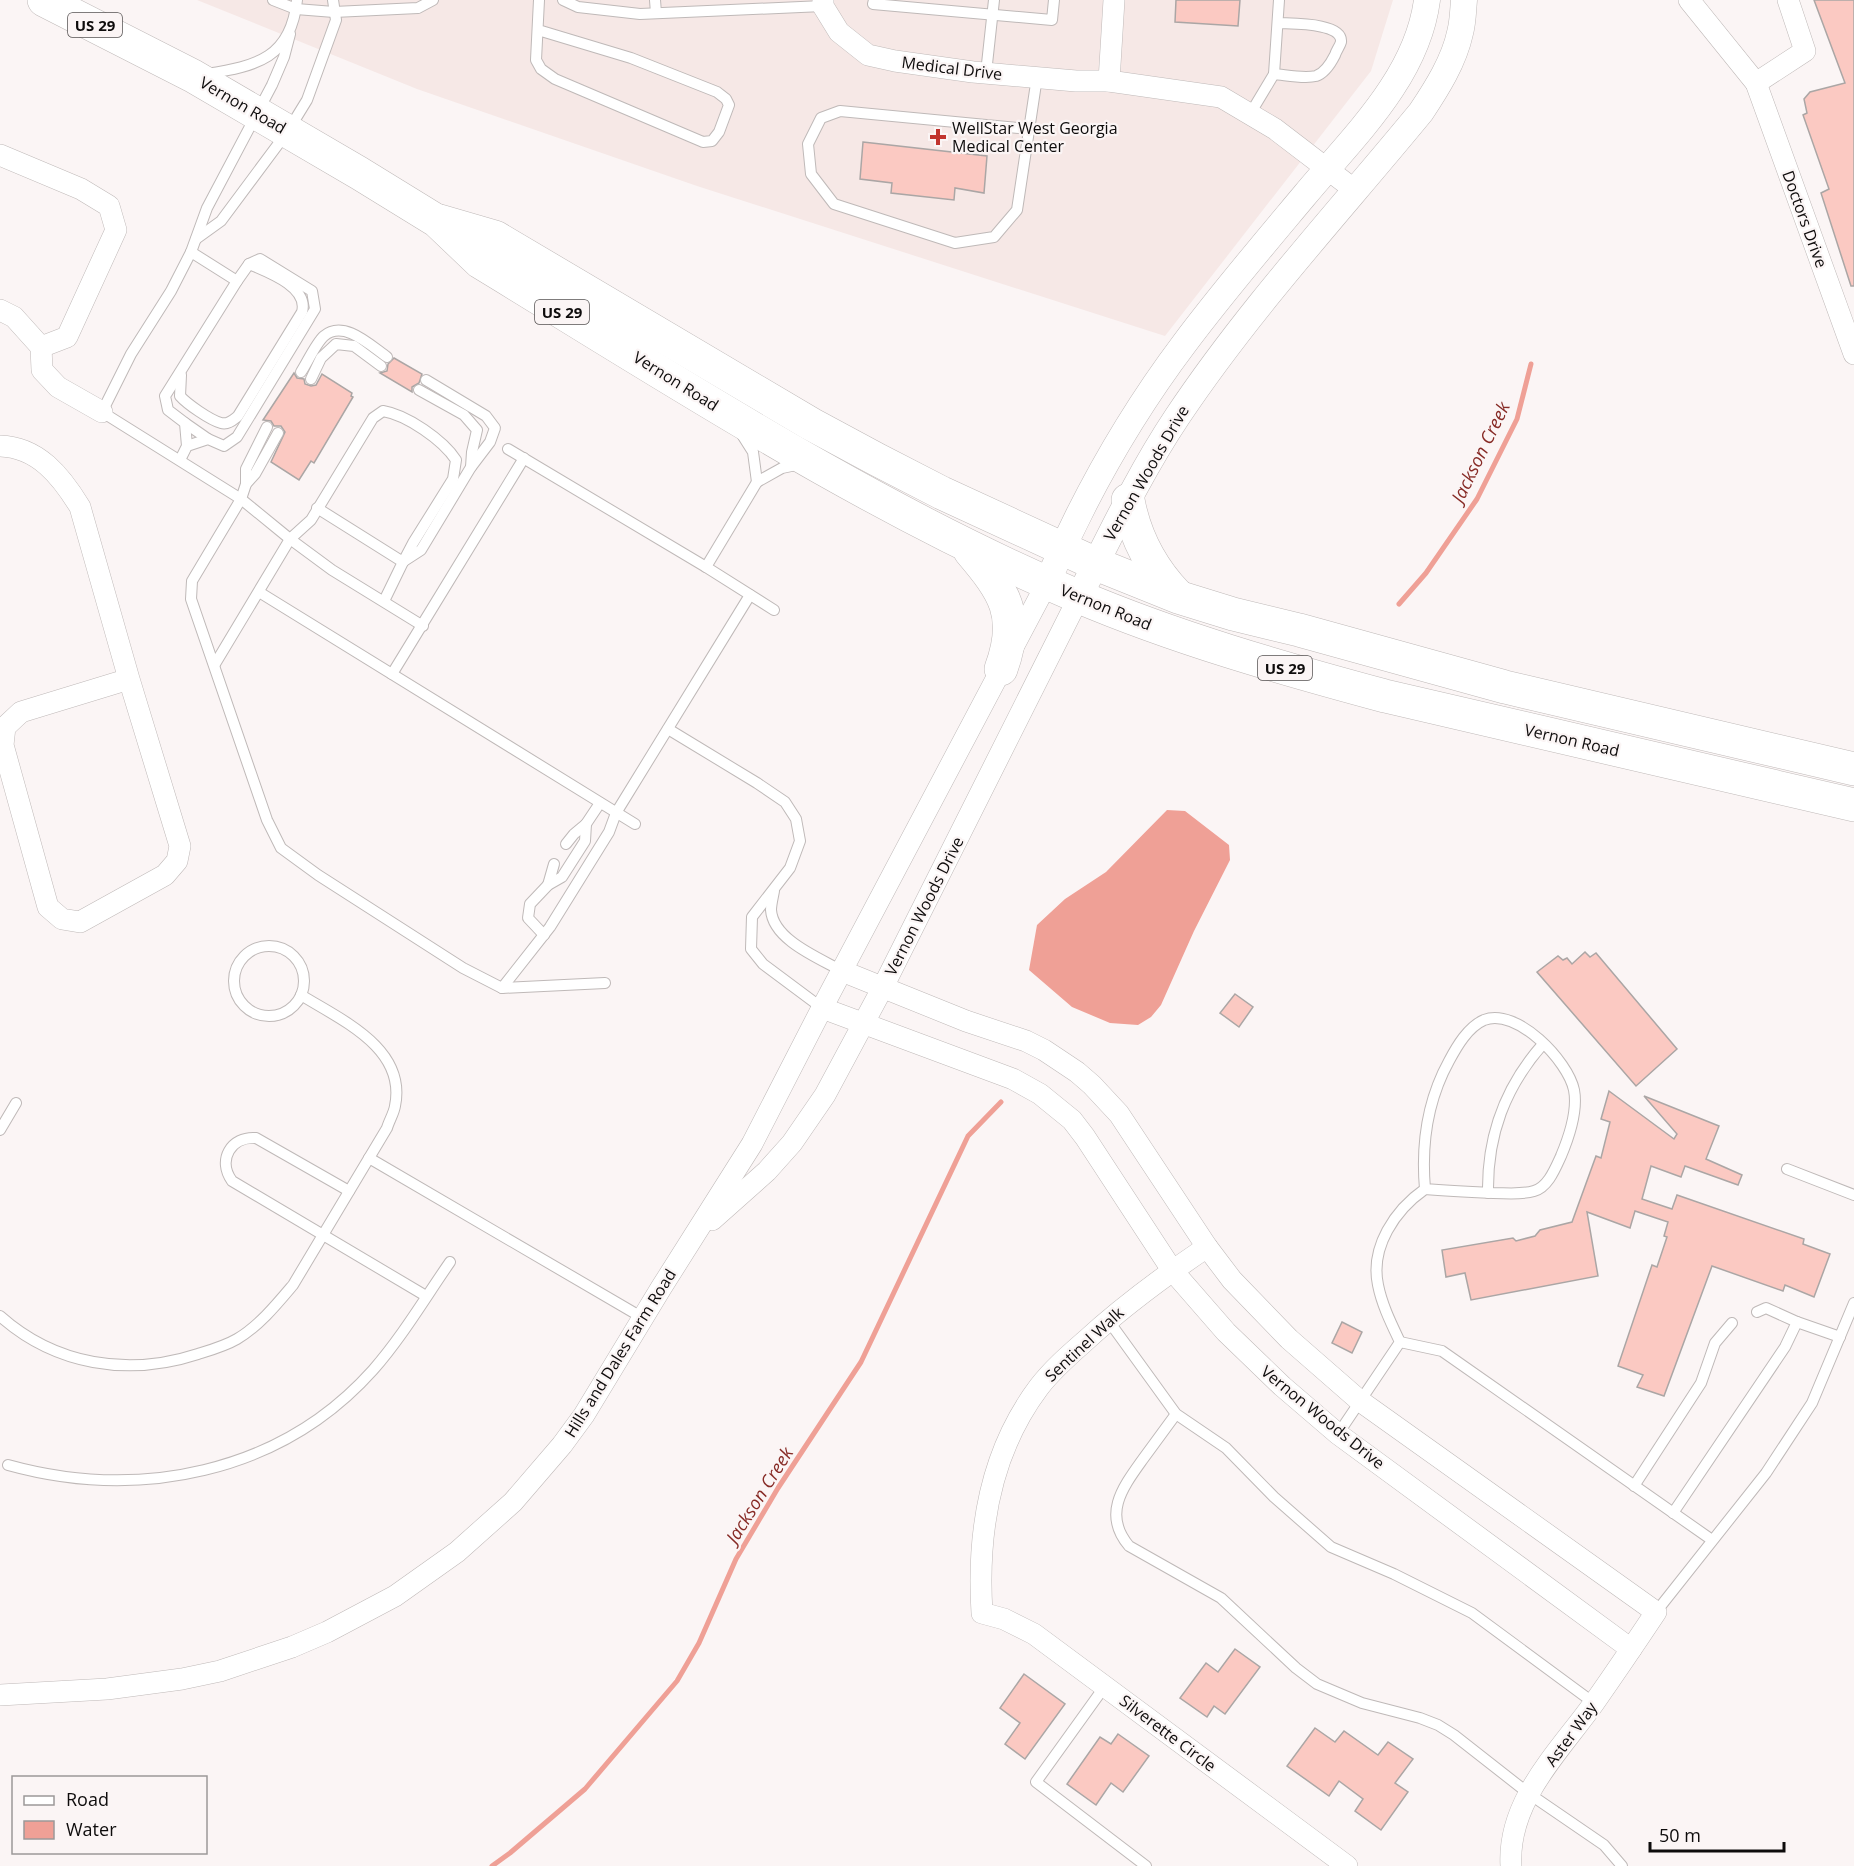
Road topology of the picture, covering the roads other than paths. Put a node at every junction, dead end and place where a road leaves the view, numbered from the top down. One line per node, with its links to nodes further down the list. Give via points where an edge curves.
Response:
1 (44, 0): 28 (main road, Vernon Road / US 29)
2 (273, 0): 18 (lane)
3 (333, 0): 20 (lane)
4 (433, 0): 20 (lane, via 418,8)
5 (539, 0): 24 (lane)
6 (563, 0): 21 (lane, via 578,7)
7 (655, 0): 21 (lane)
8 (874, 0): 19 (lane, via 873,4)
9 (994, 0): 22 (lane)
10 (1054, 0): 22 (lane, via 1052,20)
11 (1114, 0): 30 (street)
12 (1279, 0): 23 (lane)
13 (1427, 0): 37 (street, via 1420,34 1392,90)
14 (1464, 0): 38 (street, Vernon Woods Drive, via 1460,34 1433,93)
15 (1689, 0): 31 (street, Doctors Drive)
16 (1788, 0): 31 (street, via 1805,51)
17 (823, 3): 21 (lane); 26 (street, Medical Drive, via 839,32 868,55)
18 (297, 4): 20 (lane); 25 (lane)
19 (934, 5): 22 (lane)
20 (334, 12): 35 (lane, via 336,20 307,100)
21 (656, 13)
22 (992, 15): 26 (lane)
23 (1278, 23): 27 (lane); 27 (lane, via 1323,26 1335,32 1341,42 1322,73)
24 (538, 30): 24 (lane, via 536,60 555,79 703,142 712,141 719,132 729,105 717,92 630,58)
25 (290, 34): 28 (lane, via 276,51 244,68); 32 (lane, via 272,85)
26 (986, 73): 29 (street, Medical Drive)
27 (1274, 74): 33 (lane)
28 (193, 76): 32 (main road, Vernon Road / US 29)
29 (1037, 77): 30 (street, Medical Drive); 34 (lane)
30 (1109, 81): 33 (street, Medical Drive, via 1221,97)
31 (1756, 83): 46 (street, Doctors Drive)
32 (256, 112): 35 (main road, Vernon Road / US 29); 40 (lane, via 207,208)
33 (1250, 114): 37 (street, Medical Drive)
34 (1029, 129): 34 (lane, via 1017,210 994,237 955,243 834,204 811,174 808,144 821,118 840,111)
35 (288, 131): 39 (main road, Vernon Road / US 29); 40 (lane, via 221,221)
36 (0, 155): 45 (street, via 81,189 109,206 116,230 67,337)
37 (1328, 167): 38 (street, Medical Drive); 72 (street, via 1182,346 1138,410)
38 (1356, 191): 68 (street, Vernon Woods Drive, via 1201,381)
39 (437, 221): 53 (main road, Vernon Road / US 29, via 480,262); 72 (main road, Vernon Road / US 29, via 495,237 811,424)
40 (196, 240): 41 (lane)
41 (191, 252): 43 (lane); 52 (lane)
42 (249, 264): 43 (lane); 47 (lane, via 271,273 299,293 304,304 238,416 230,423 221,423 186,403 180,396); 57 (lane, via 260,259 312,291 315,309 237,437 224,446)
43 (237, 281): 47 (lane)
44 (0, 310): 45 (street, via 14,317)
45 (41, 347): 52 (street, via 42,370 58,387)
46 (1854, 354)
47 (181, 372): 54 (lane, via 165,396 168,410)
48 (301, 372): 49 (lane, via 324,336 336,331 352,333 384,361 354,346 336,344 321,358)
49 (311, 379)
50 (426, 380): 64 (lane, via 486,416 495,428 490,442)
51 (419, 390): 64 (lane, via 464,416 477,430)
52 (102, 412): 62 (lane)
53 (730, 415): 63 (main road, Vernon Road / US 29); 65 (lane, via 753,452)
54 (184, 423): 57 (lane); 59 (lane)
55 (267, 427): 66 (lane, via 246,469)
56 (278, 433): 66 (lane)
57 (208, 439): 59 (lane)
58 (0, 446): 87 (street, via 13,446 44,461 80,507)
59 (187, 446): 62 (lane)
60 (508, 449): 61 (lane)
61 (524, 459): 75 (lane); 83 (lane)
62 (180, 460): 67 (lane)
63 (811, 463): 65 (lane, via 782,468); 71 (main road, Vernon Road / US 29)
64 (471, 467): 73 (lane, via 421,550)
65 (757, 482): 75 (lane)
66 (246, 484): 67 (lane)
67 (241, 499): 70 (lane); 84 (lane, via 192,581 191,599)
68 (1128, 501): 74 (street, Vernon Woods Drive); 80 (main road, via 1143,548)
69 (317, 508): 70 (lane, via 311,520); 73 (lane); 73 (lane, via 373,418 383,411 396,413 448,447 456,460 453,479)
70 (290, 539): 77 (lane); 81 (lane)
71 (965, 544): 76 (main road, Vernon Road / US 29); 85 (main road, via 993,578 1008,611 1009,640)
72 (1062, 548): 74 (main road, Vernon Road / US 29); 76 (street)
73 (403, 561): 81 (lane)
74 (1096, 564): 79 (street, Vernon Woods Drive); 80 (main road, Vernon Road / US 29)
75 (706, 567): 78 (lane)
76 (1047, 583): 79 (main road, Vernon Road / US 29); 85 (street)
77 (259, 592): 84 (lane); 86 (lane)
78 (750, 595): 82 (lane); 88 (lane)
79 (1079, 597): 91 (main road, Vernon Road / US 29, via 1161,628 1385,696); 102 (street, Vernon Woods Drive)
80 (1178, 597): 89 (main road, Vernon Road / US 29, via 1505,687)
81 (384, 601): 83 (lane)
82 (774, 610)
83 (423, 626): 86 (lane)
84 (215, 664): 103 (lane, via 267,820 281,848 463,969)
85 (1001, 669): 100 (street)
86 (392, 675): 90 (lane)
87 (129, 679): 87 (street, via 180,846 177,861 165,875 80,922 62,920 48,907 3,745 5,727 21,712)
88 (668, 729): 92 (lane); 98 (lane, via 785,802 796,819 800,841 790,868)
89 (1854, 769)
90 (600, 803): 92 (lane); 93 (lane)
91 (1854, 805)
92 (616, 813): 94 (lane); 99 (lane, via 609,832)
93 (586, 824): 95 (lane); 97 (lane, via 585,841 562,877)
94 (635, 824)
95 (566, 844)
96 (554, 864): 97 (lane)
97 (548, 885): 99 (lane, via 530,904 528,918)
98 (774, 891): 100 (lane, via 771,912 778,930 797,946); 105 (lane, via 752,917 751,949 763,964)
99 (544, 935): 103 (lane)
100 (842, 971): 102 (street, Vernon Woods Drive); 105 (street)
101 (605, 983): 103 (lane)
102 (883, 987): 106 (street, Hills and Dales Farm Road); 118 (street, Vernon Woods Drive, via 1026,1041 1092,1084 1119,1114)
103 (502, 988)
104 (301, 995): 104 (lane, via 279,1015 256,1014 246,1008 234,989 236,966 252,949 275,946 286,950 301,968); 110 (lane, via 360,1032 387,1058 395,1083 395,1106)
105 (822, 1008): 106 (street, Vernon Woods Drive); 117 (street, Hills and Dales Farm Road, via 752,1144)
106 (862, 1023): 117 (street, Hills and Dales Farm Road, via 825,1095 792,1143 767,1172); 120 (street, Vernon Woods Drive, via 1013,1079 1057,1106 1085,1137)
107 (1544, 1044): 112 (lane, via 1522,1026 1495,1019 1474,1026 1464,1037 1443,1071 1429,1109 1423,1149); 114 (lane, via 1518,1076 1500,1113 1490,1152); 114 (lane, via 1570,1076 1575,1092 1565,1145 1543,1187 1516,1194)
108 (16, 1103): 109 (lane)
109 (0, 1130)
110 (369, 1158): 113 (lane); 125 (lane)
111 (1787, 1169): 115 (lane)
112 (1425, 1189): 114 (lane); 130 (lane, via 1397,1214 1379,1253 1377,1284)
113 (349, 1191): 116 (lane); 116 (lane, via 256,1138 246,1137 230,1151 225,1162 232,1181)
114 (1488, 1193)
115 (1854, 1195)
116 (324, 1234): 121 (lane); 124 (lane, via 293,1285 258,1322 237,1339 164,1364 107,1365 84,1360 23,1335)
117 (692, 1239): 125 (street, Hills and Dales Farm Road)
118 (1207, 1247): 120 (street, Sentinel Walk); 131 (street, Vernon Woods Drive, via 1260,1310)
119 (450, 1262): 121 (lane)
120 (1172, 1270): 126 (street, Sentinel Walk); 133 (street, Vernon Woods Drive, via 1255,1361)
121 (426, 1296): 134 (lane, via 384,1356 349,1393 299,1430 243,1459 181,1475 119,1481 58,1477)
122 (1854, 1302): 129 (lane)
123 (1757, 1312): 127 (lane, via 1766,1308)
124 (0, 1316)
125 (643, 1318): 142 (street, Hills and Dales Farm Road, via 584,1415 538,1474 478,1534 395,1596 319,1636 220,1671 145,1685)
126 (1108, 1320): 132 (lane); 139 (street, Sentinel Walk, via 1054,1369 1012,1430 994,1480 983,1532)
127 (1797, 1322): 129 (lane); 136 (lane, via 1785,1347)
128 (1732, 1323): 135 (lane, via 1715,1343 1701,1383)
129 (1840, 1337): 137 (lane, via 1812,1403 1766,1473)
130 (1400, 1341): 131 (lane); 135 (lane, via 1442,1351)
131 (1360, 1401): 133 (lane); 138 (street, Vernon Woods Drive)
132 (1176, 1414): 143 (lane, via 1226,1448 1331,1547 1472,1613); 144 (lane, via 1119,1498 1117,1524 1129,1546 1221,1598 1317,1684 1362,1703 1438,1725)
133 (1338, 1434): 140 (street, Vernon Woods Drive)
134 (8, 1465)
135 (1634, 1486): 136 (lane)
136 (1673, 1513): 137 (lane)
137 (1712, 1540): 138 (lane)
138 (1656, 1612): 140 (street, Aster Way)
139 (982, 1613): 141 (street, Silverette Circle, via 1005,1619 1034,1634)
140 (1631, 1650): 143 (street, Aster Way)
141 (1105, 1686): 146 (lane, via 1036,1782); 147 (street, Silverette Circle)
142 (0, 1695)
143 (1594, 1704): 144 (street, Aster Way)
144 (1528, 1793): 145 (street, Aster Way); 148 (lane, via 1604,1845)
145 (1506, 1862)
146 (1146, 1866)
147 (1347, 1866)
148 (1622, 1866)

